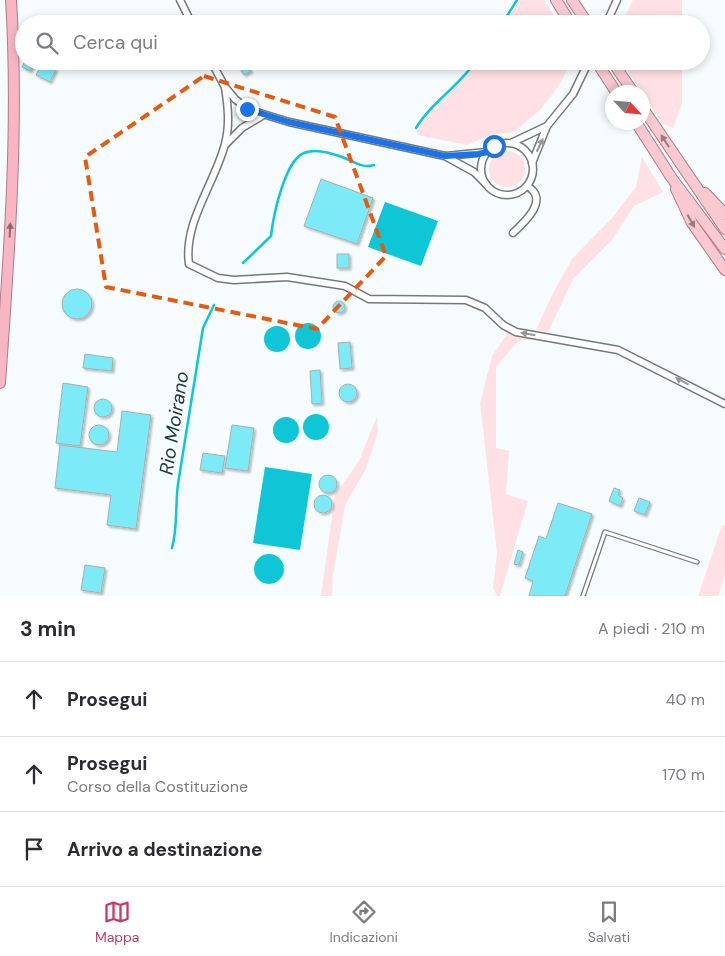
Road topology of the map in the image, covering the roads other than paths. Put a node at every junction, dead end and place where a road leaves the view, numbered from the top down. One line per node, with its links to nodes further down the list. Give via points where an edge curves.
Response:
1 (11, 0): 35 (highway, one-way to 1, via 13,174)
2 (180, 0): 6 (street)
3 (556, 0): 7 (main road)
4 (572, 0): 8 (main road)
5 (617, 0): 9 (street)
6 (188, 15)
7 (565, 15)
8 (582, 15)
9 (610, 15)
10 (216, 70): 16 (street)
11 (584, 70): 19 (street, via 564,107)
12 (602, 70): 14 (main road)
13 (618, 70): 15 (main road)
14 (611, 85)
15 (628, 85)
16 (226, 87): 17 (street, via 240,104); 22 (street, via 229,115)
17 (262, 116): 22 (street, via 242,128); 24 (street)
18 (650, 119): 26 (main road, one-way to 18)
19 (547, 126): 21 (street); 25 (street, one-way to 19)
20 (641, 130): 27 (main road)
21 (512, 144): 23 (street, via 503,143); 25 (street, via 525,150)
22 (225, 145): 36 (street, one-way to 22, via 618,350 516,332 485,308 466,300 369,299 344,286 287,277 218,278 189,264 187,251 192,228)
23 (488, 152): 24 (street); 28 (street, via 481,168)
24 (445, 156): 28 (street, via 474,172)
25 (532, 163): 29 (street, via 533,171)
26 (687, 175): 30 (main road); 31 (main road)
27 (671, 177): 33 (main road); 34 (main road, one-way to 34, via 692,223)
28 (486, 184): 29 (street, via 491,190 506,195)
29 (527, 186): 32 (street, via 535,194 536,206 528,219)
30 (725, 214)
31 (725, 229)
32 (513, 232)
33 (725, 249)
34 (725, 270)
35 (0, 383)
36 (725, 404)
37 (697, 562): 38 (lane, via 605,532)
38 (584, 596)

